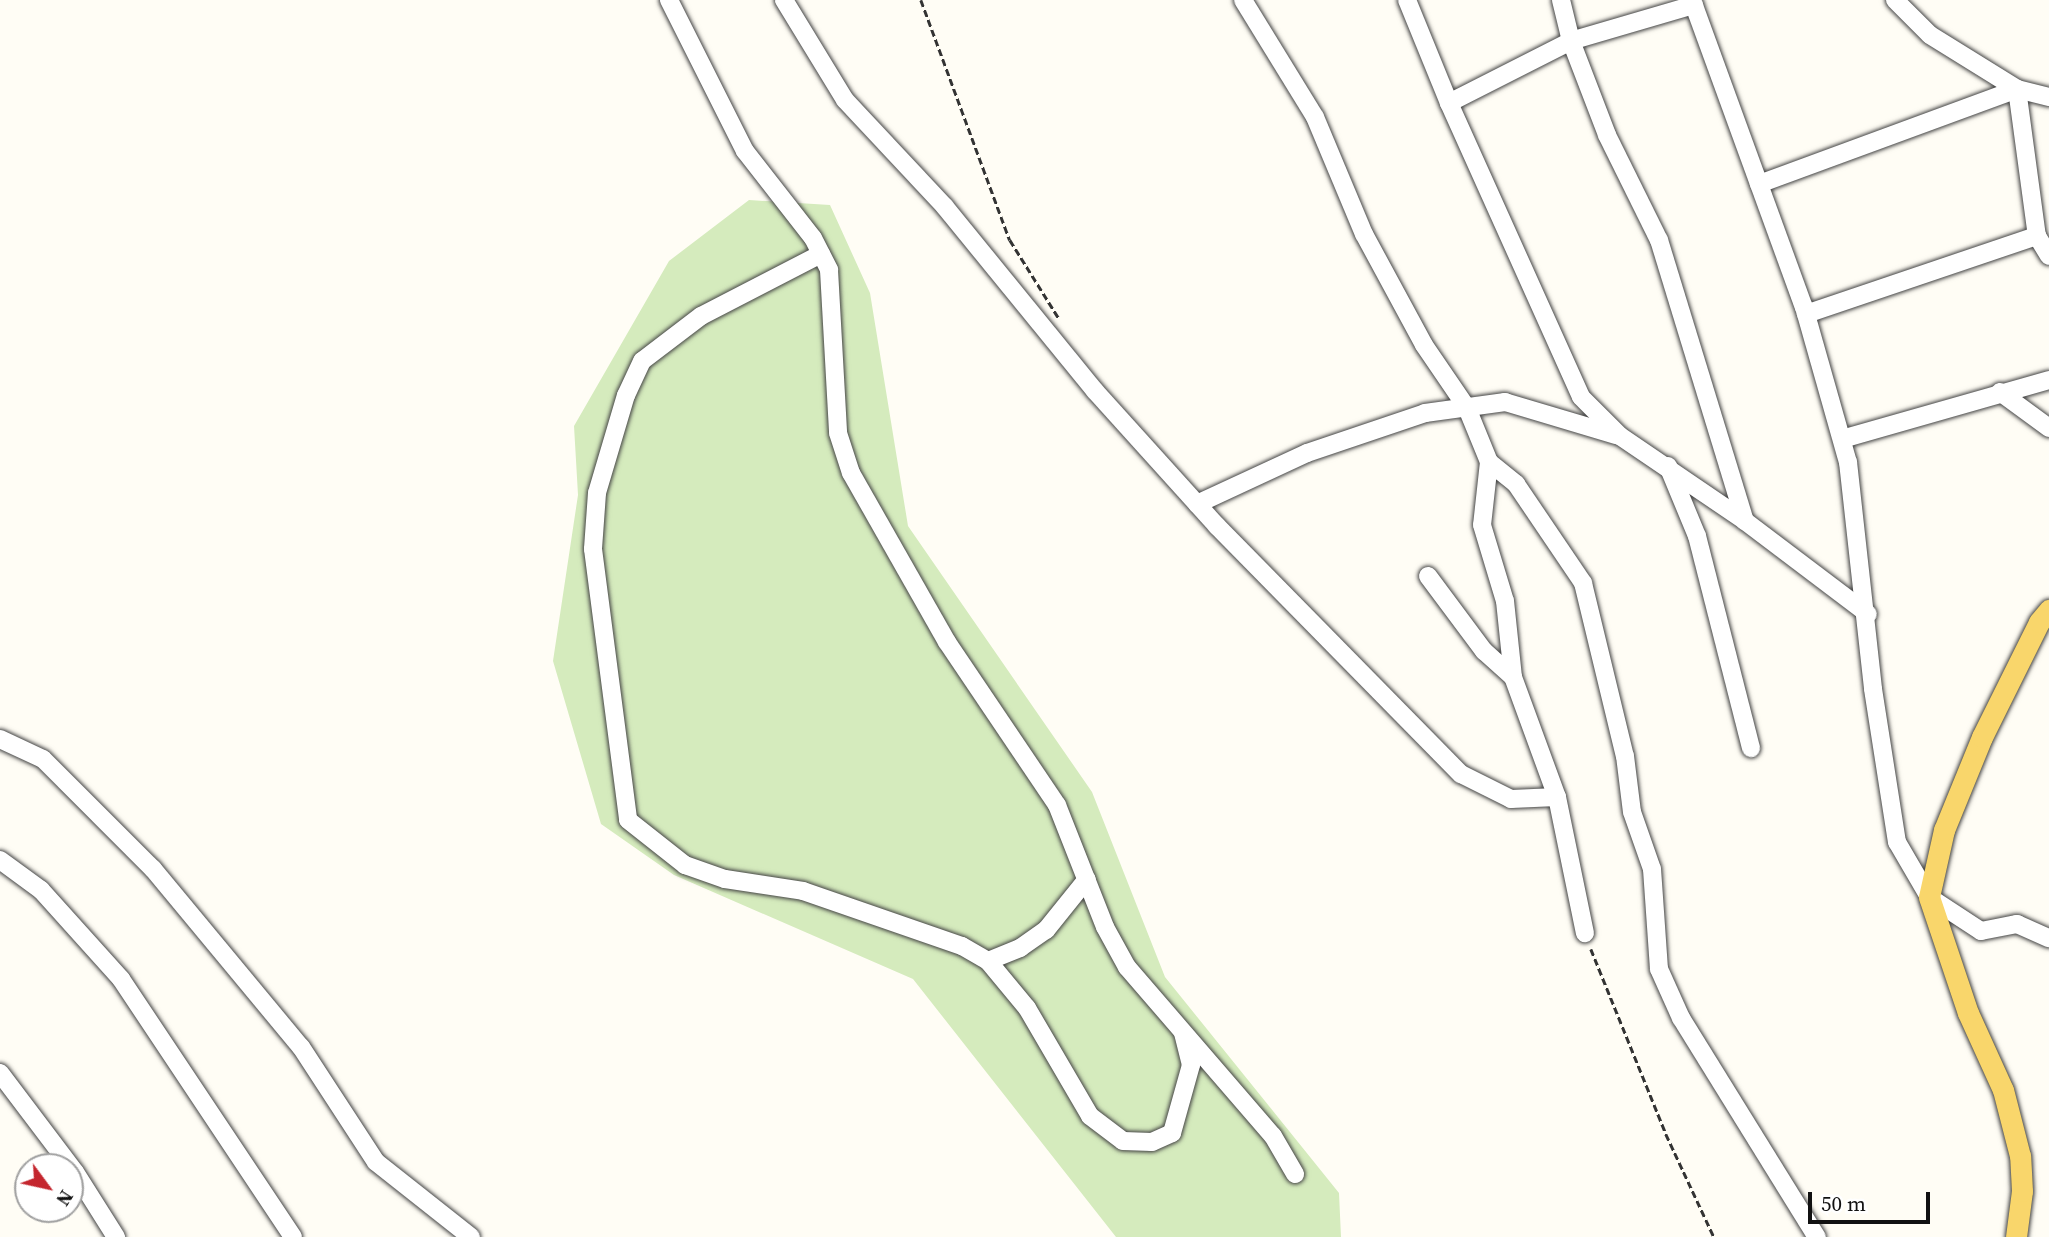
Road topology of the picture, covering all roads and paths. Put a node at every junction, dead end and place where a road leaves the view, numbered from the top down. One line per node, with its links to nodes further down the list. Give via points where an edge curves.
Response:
1 (669, 0): 15 (street, via 745,151)
2 (784, 0): 27 (street, via 845,100 945,207 1095,391)
3 (921, 0): 18 (path, via 1010,240)
4 (1243, 0): 21 (street, via 1315,117 1364,234 1423,345)
5 (1407, 0): 12 (street)
6 (1561, 0): 9 (street)
7 (1895, 0): 10 (street, via 1930,35)
8 (1693, 2): 9 (street); 13 (street)
9 (1571, 41): 12 (street); 28 (street, via 1607,135 1659,240)
10 (2017, 89): 11 (street); 13 (street); 14 (street)
11 (2049, 97)
12 (1449, 103): 23 (street, via 1581,397)
13 (1759, 184): 17 (street)
14 (2037, 236): 16 (street); 17 (street)
15 (821, 254): 37 (street, via 829,270 838,433 850,473 947,642 1058,805); 41 (street, via 701,316 642,361 626,395 597,493 593,549 628,820 685,865 725,879 803,891 962,946)
16 (2049, 256)
17 (1806, 314): 24 (street)
18 (1068, 332)
19 (2049, 380): 20 (street)
20 (2000, 392): 22 (street); 24 (street)
21 (1467, 408): 23 (street, via 1505,402); 25 (street); 27 (street, via 1425,413 1307,453)
22 (2049, 428)
23 (1620, 436): 26 (street)
24 (1842, 439): 31 (street)
25 (1489, 462): 32 (street, via 1482,526 1505,601); 49 (street, via 1516,484 1583,583 1625,756 1632,812 1652,869 1659,969 1681,1018)
26 (1668, 466): 28 (street); 34 (street, via 1697,536)
27 (1198, 503): 35 (street, via 1461,774 1511,799)
28 (1745, 520): 31 (street)
29 (1428, 576): 32 (street, via 1484,651)
30 (2049, 610): 38 (main road, via 1982,737 1944,830)
31 (1868, 614): 38 (street, via 1873,690 1897,842)
32 (1513, 677): 35 (street)
33 (0, 739): 47 (street, via 43,759 153,869 302,1048 376,1162)
34 (1751, 748)
35 (1557, 797): 39 (street)
36 (0, 860): 46 (street, via 60,909 121,979)
37 (1087, 879): 41 (street, via 1046,930 1020,948); 42 (street, via 1127,967)
38 (1929, 897): 40 (street, via 1981,931 2017,924); 50 (main road, via 1968,1013 2003,1090 2020,1156 2022,1191)
39 (1585, 933): 48 (path, via 1666,1134)
40 (2049, 938)
41 (988, 961): 42 (street, via 1027,1008 1090,1116 1123,1141 1153,1142 1172,1133 1191,1065)
42 (1183, 1033): 44 (street, via 1273,1136)
43 (0, 1073): 45 (street, via 75,1172)
44 (1295, 1174)
45 (116, 1237)
46 (293, 1237)
47 (471, 1237)
48 (1714, 1237)
49 (1817, 1237)
50 (2016, 1237)

